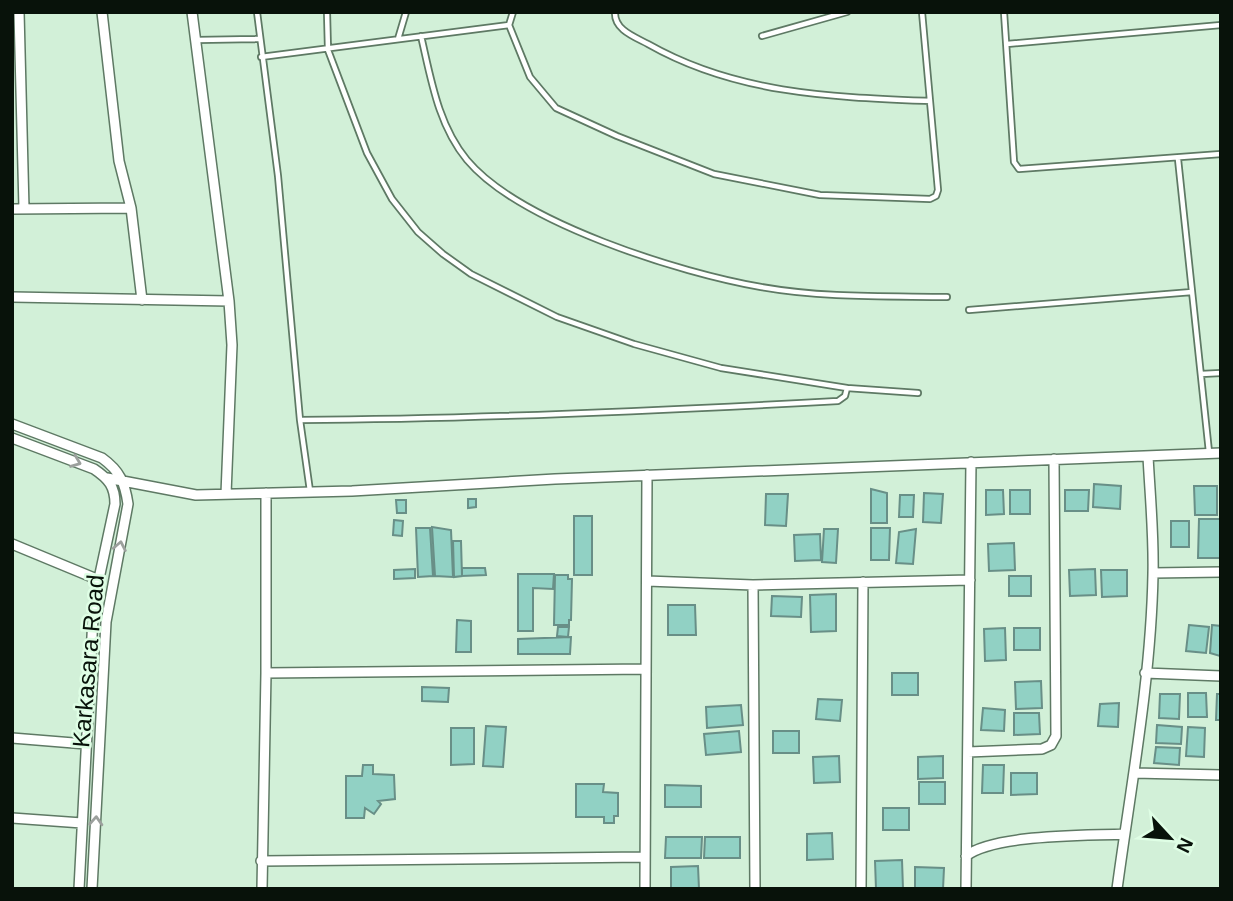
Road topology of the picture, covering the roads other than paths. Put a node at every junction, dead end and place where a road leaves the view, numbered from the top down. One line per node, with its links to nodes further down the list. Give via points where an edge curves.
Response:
1 (19, 12): 14 (street)
2 (102, 12): 26 (street, via 119,160)
3 (192, 12): 18 (street)
4 (257, 12): 17 (lane)
5 (327, 12): 21 (lane)
6 (406, 12): 19 (lane)
7 (513, 12): 12 (lane)
8 (615, 12): 23 (lane, via 624,31 726,78 825,96)
9 (847, 12): 16 (lane)
10 (922, 12): 23 (lane)
11 (1004, 12): 20 (lane)
12 (509, 25): 15 (lane); 23 (lane, via 530,77 556,108 714,174 820,195 936,196)
13 (1221, 25): 20 (lane)
14 (16, 32): 28 (street)
15 (421, 36): 19 (lane); 30 (lane, via 435,98 466,159 492,185 563,225 709,275 762,287 841,296)
16 (762, 36)
17 (259, 39): 18 (lane); 22 (lane)
18 (195, 40): 33 (street)
19 (398, 40): 21 (lane)
20 (1007, 44): 25 (lane, via 1014,162 1019,169)
21 (328, 50): 22 (lane); 37 (lane, via 367,153 392,199 418,232 471,274 557,317 634,344 722,369)
22 (261, 57): 39 (lane, via 278,176)
23 (930, 101)
24 (1221, 155): 25 (lane)
25 (1178, 159): 29 (lane)
26 (131, 208): 28 (street); 32 (street)
27 (12, 209): 28 (street)
28 (24, 209)
29 (1192, 292): 34 (lane); 36 (lane)
30 (947, 297)
31 (12, 298): 32 (street)
32 (142, 300): 33 (street)
33 (229, 301): 52 (street, via 232,345)
34 (969, 310)
35 (1221, 373): 36 (lane)
36 (1201, 374): 42 (lane)
37 (847, 388): 38 (lane); 39 (lane, via 838,401)
38 (918, 393)
39 (300, 420): 50 (lane)
40 (12, 424): 49 (street, via 102,458)
41 (12, 438): 48 (street, one-way to 48)
42 (1209, 453): 43 (street); 44 (street)
43 (1221, 453)
44 (1148, 456): 45 (street); 55 (street)
45 (1054, 460): 46 (street); 67 (street, via 1056,736 1042,749)
46 (971, 462): 47 (street); 57 (street)
47 (647, 475): 50 (street); 58 (street)
48 (107, 478): 49 (street); 56 (street, Karkasara Road, via 115,504)
49 (123, 481): 52 (street, via 196,495); 77 (street, Karkasara Road, one-way to 49, via 106,622 128,504)
50 (310, 492): 51 (street)
51 (266, 493): 52 (street); 62 (street)
52 (226, 494)
53 (12, 544): 56 (street)
54 (1221, 572): 55 (street)
55 (1153, 573): 63 (street)
56 (99, 580): 66 (street, Karkasara Road)
57 (970, 580): 59 (street); 67 (street)
58 (647, 581): 60 (street); 61 (street)
59 (863, 582): 60 (street); 81 (street)
60 (753, 585): 80 (street)
61 (646, 669): 62 (street); 74 (street)
62 (266, 673): 75 (street)
63 (1145, 673): 64 (street); 68 (street)
64 (1221, 676)
65 (12, 738): 66 (street)
66 (86, 744): 71 (street, Karkasara Road)
67 (968, 752): 73 (street)
68 (1134, 773): 69 (street); 72 (street)
69 (1221, 775)
70 (12, 818): 71 (street)
71 (82, 822): 76 (street, Karkasara Road)
72 (1124, 834): 73 (street, via 1012,842 980,848); 83 (street)
73 (966, 856): 82 (street)
74 (645, 857): 75 (street); 79 (street)
75 (261, 861): 78 (street)
76 (79, 889)
77 (92, 889)
78 (262, 889)
79 (645, 889)
80 (755, 889)
81 (861, 889)
82 (966, 889)
83 (1117, 889)

